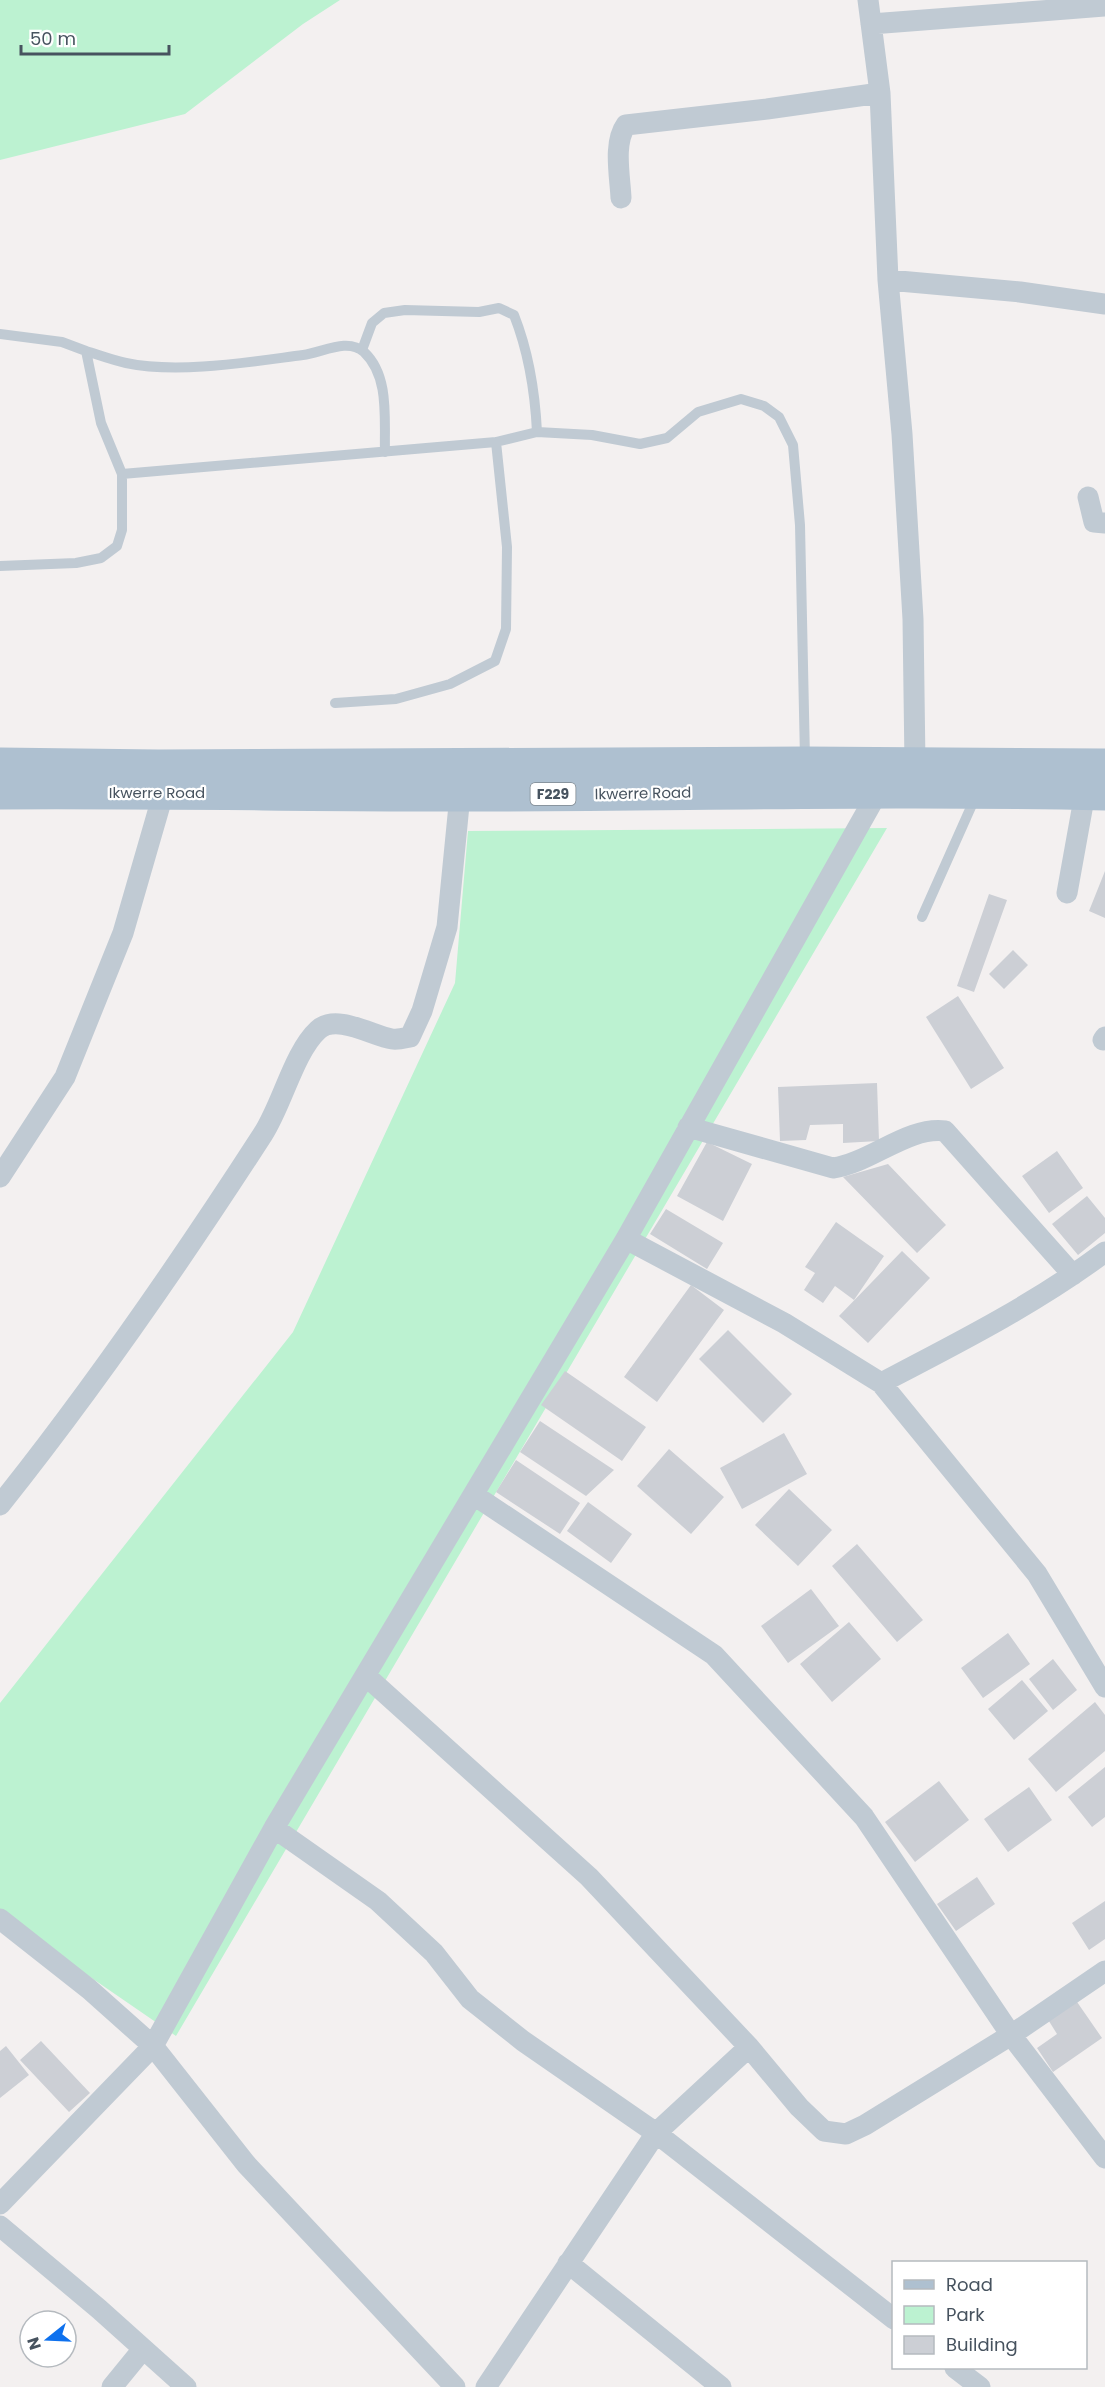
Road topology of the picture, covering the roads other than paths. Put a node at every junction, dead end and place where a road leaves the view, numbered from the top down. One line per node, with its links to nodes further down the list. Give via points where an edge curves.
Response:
1 (868, 0): 3 (street)
2 (1105, 6): 3 (street)
3 (871, 24): 4 (street)
4 (880, 93): 5 (street, via 626,125 620,132 619,144); 6 (street)
5 (621, 198)
6 (888, 280): 7 (street); 21 (street, via 912,596)
7 (1105, 304)
8 (0, 334): 10 (lane, via 62,342)
9 (362, 350): 10 (lane, via 341,345 306,355 176,368 126,363); 11 (lane, via 372,323 384,313 479,312 499,308 514,315 534,386); 13 (lane, via 377,366 383,393)
10 (86, 351): 14 (lane, via 101,423)
11 (537, 432): 12 (lane); 19 (lane, via 592,435 640,444 667,438 698,412 741,399 764,406 779,417 793,445 800,525)
12 (496, 442): 13 (lane); 18 (lane, via 507,547 506,629 495,661 450,684 396,699)
13 (385, 452): 14 (lane)
14 (122, 474): 17 (lane, via 122,530 117,546 101,558)
15 (1088, 497): 16 (street, via 1094,522)
16 (1105, 523)
17 (0, 566)
18 (335, 703)
19 (805, 763): 20 (main road, Ikwerre Road / F229); 21 (main road, Ikwerre Road / F229)
20 (0, 764)
21 (915, 764): 22 (main road, Ikwerre Road / F229)
22 (1105, 765)
23 (879, 790): 25 (main road, Ikwerre Road / F229); 28 (main road, Ikwerre Road / F229); 31 (street)
24 (164, 791): 26 (main road, Ikwerre Road / F229); 28 (main road, Ikwerre Road / F229); 32 (street, via 123,933 65,1077)
25 (978, 792): 27 (main road, Ikwerre Road / F229); 30 (lane)
26 (0, 793)
27 (1095, 794): 29 (street)
28 (460, 795): 38 (street, via 447,927 422,1011 410,1037 393,1039 352,1026 331,1024 319,1028 300,1056 265,1131 62,1425)
29 (1067, 893)
30 (922, 917)
31 (688, 1127): 33 (street); 35 (street, via 832,1168 847,1166 934,1129 945,1131)
32 (0, 1177)
33 (626, 1239): 36 (street, via 784,1323); 37 (street)
34 (1105, 1252): 35 (street)
35 (1074, 1275): 36 (street, via 987,1329)
36 (881, 1383): 40 (street, via 1036,1574)
37 (474, 1495): 39 (street); 44 (street, via 714,1655 864,1817)
38 (0, 1505)
39 (366, 1676): 41 (street); 46 (street, via 589,1877)
40 (1105, 1687)
41 (274, 1828): 45 (street); 47 (street, via 378,1901 434,1953 470,1999 505,2027)
42 (0, 1919): 45 (street)
43 (1105, 1971): 44 (street)
44 (1011, 2035): 46 (street, via 846,2134 825,2131 799,2107); 48 (street)
45 (153, 2046): 49 (street); 57 (street, via 246,2164)
46 (750, 2047): 47 (street)
47 (656, 2133): 51 (street); 52 (street)
48 (1105, 2158)
49 (4, 2192)
50 (0, 2226): 53 (street)
51 (568, 2263): 58 (street); 59 (street)
52 (892, 2317)
53 (143, 2349): 55 (street); 56 (street)
54 (958, 2369): 60 (street)
55 (112, 2387)
56 (186, 2387)
57 (455, 2387)
58 (486, 2387)
59 (721, 2387)
60 (980, 2387)

